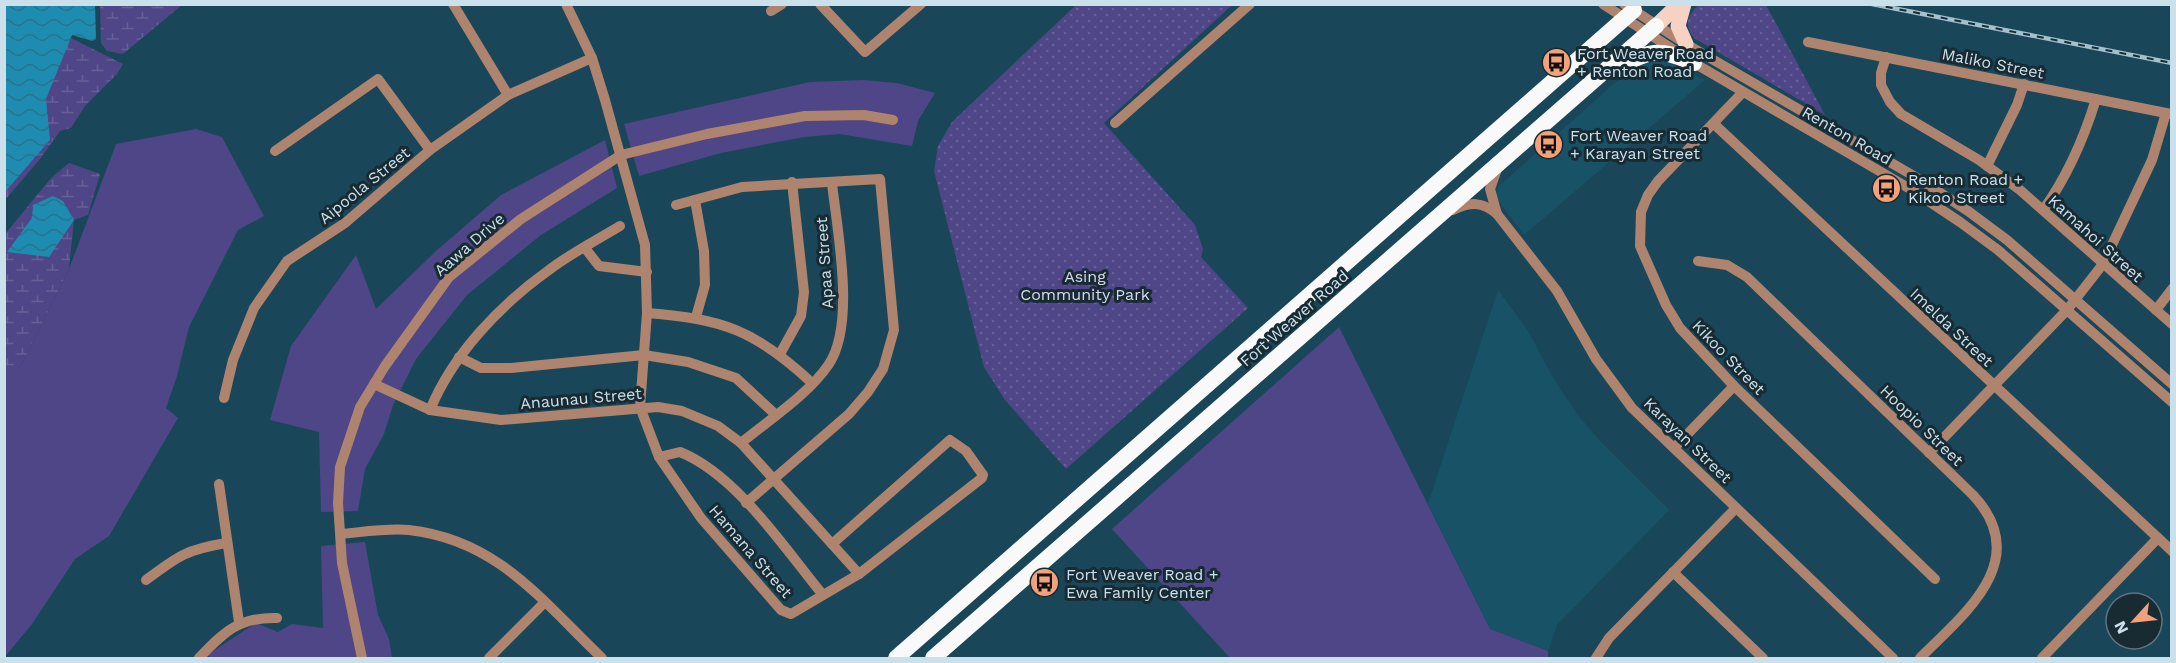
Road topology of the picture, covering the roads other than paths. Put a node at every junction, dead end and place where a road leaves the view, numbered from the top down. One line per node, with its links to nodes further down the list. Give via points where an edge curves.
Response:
1 (453, 4): 20 (street)
2 (567, 4): 15 (street, Hamana Street)
3 (782, 4): 9 (street)
4 (820, 4): 5 (street, via 865,52)
5 (921, 4)
6 (1250, 4): 25 (street)
7 (1603, 4): 10 (street, Renton Road)
8 (1682, 4): 11 (main road, Fort Weaver Road); 13 (main road, via 1678,26)
9 (771, 11)
10 (1631, 12): 11 (street, Renton Road); 17 (highway, via 1627,40); 92 (highway, Fort Weaver Road)
11 (1652, 29): 13 (street, Renton Road); 16 (street, Renton Road); 17 (highway, Fort Weaver Road)
12 (1808, 42): 14 (street, Maliko Street)
13 (1686, 44): 24 (street, Renton Road)
14 (1886, 57): 18 (street, Maliko Street); 32 (street, Kamahoi Street, via 1881,81 1895,109)
15 (592, 58): 20 (street, Aipoola Street); 30 (street, Hamana Street)
16 (1694, 63): 17 (highway, via 1656,51 1614,71); 19 (street, Renton Road)
17 (1598, 74): 31 (highway, Fort Weaver Road)
18 (2024, 84): 21 (street, Maliko Street); 32 (street, via 2018,105)
19 (1743, 92): 26 (street, Kikoo Street); 27 (street, Renton Road)
20 (508, 95): 28 (street, Aipoola Street)
21 (2096, 99): 22 (street, Maliko Street); 37 (street, via 2065,175)
22 (2169, 114): 45 (street)
23 (893, 120): 30 (street, Aawa Drive, via 864,115 806,116)
24 (1818, 120): 27 (street); 40 (street, Renton Road)
25 (1115, 123)
26 (1714, 124): 60 (street, Kikoo Street, via 1652,188 1641,212 1639,237 1645,262 1673,317); 61 (street, Imelda Street)
27 (1812, 132): 42 (street, Renton Road)
28 (430, 150): 29 (street, via 378,79); 63 (street, Aipoola Street, via 345,223 287,261 255,308 233,360)
29 (275, 151)
30 (621, 155): 46 (street, Hamana Street, via 645,245); 58 (street, Aawa Drive, via 521,219 450,277)
31 (1503, 157): 38 (street, Karayan Street, via 1490,189); 39 (highway, Fort Weaver Road)
32 (1987, 166): 37 (street, Kamahoi Street)
33 (792, 182): 34 (street); 35 (street, via 741,187); 54 (street, via 804,292 801,316)
34 (832, 183): 57 (street, Apaa Street, via 845,306 830,362); 71 (street, via 880,179 894,304 890,351 868,392 849,414)
35 (695, 200): 36 (street); 52 (street, via 705,285)
36 (676, 205)
37 (2043, 210): 45 (street, Kamahoi Street)
38 (1497, 214): 39 (street, via 1487,206 1471,203); 68 (street, Karayan Street, via 1557,291 1615,387)
39 (1437, 217): 93 (highway, Fort Weaver Road)
40 (1982, 221): 42 (street); 48 (street, Renton Road)
41 (620, 226): 43 (street)
42 (1975, 232): 49 (street, Renton Road)
43 (585, 248): 46 (street, via 599,266); 56 (street, via 549,269 492,320)
44 (1698, 261): 69 (street, Hoopio Street, via 1720,262 1746,276)
45 (2103, 264): 48 (street); 50 (street, Kamahoi Street)
46 (647, 272): 51 (street, Hamana Street)
47 (2172, 289): 50 (street)
48 (2076, 300): 49 (street); 59 (street, Renton Road)
49 (2067, 310): 61 (street); 62 (street, Renton Road)
50 (2156, 310): 53 (street, Kamahoi Street)
51 (647, 314): 52 (street); 55 (street, Hamana Street)
52 (696, 317): 54 (street, via 740,331)
53 (2172, 324)
54 (780, 354): 57 (street)
55 (644, 355): 56 (street, via 511,368 481,368); 64 (street, Hamana Street); 66 (street, via 688,362 736,378)
56 (459, 357): 65 (street)
57 (812, 383): 66 (street, Apaa Street)
58 (374, 384): 65 (street, Anaunau Street); 75 (street, Aawa Drive, via 360,407 340,467)
59 (2172, 384)
60 (1734, 386): 68 (street); 82 (street, Kikoo Street)
61 (1993, 386): 69 (street); 76 (street, Imelda Street)
62 (2169, 396)
63 (224, 398)
64 (640, 407): 65 (street, Anaunau Street, via 501,420); 67 (street, Anaunau Street, via 682,411 718,426); 70 (street, Hamana Street)
65 (430, 410)
66 (776, 415): 67 (street, Apaa Street)
67 (741, 443): 71 (street, Anaunau Street)
68 (1674, 448): 74 (street, Karayan Street)
69 (1929, 453): 97 (street, Hoopio Street, via 1984,508 1994,532 1996,558 1980,597)
70 (659, 457): 73 (street, via 680,452 698,459 716,471); 84 (street, Hamana Street, via 701,518 781,610 791,614)
71 (772, 478): 73 (street); 78 (street, Anaunau Street)
72 (219, 484): 77 (street)
73 (746, 503): 84 (street)
74 (1736, 508): 80 (street); 96 (street, Karayan Street)
75 (341, 534): 85 (street, via 407,530 444,536 476,548 513,571); 89 (street, Aawa Drive, via 342,563)
76 (2158, 538): 79 (street, Imelda Street); 98 (street)
77 (226, 543): 83 (street, via 193,548); 87 (street)
78 (832, 544): 81 (street, Anaunau Street); 81 (street, Hamana Street, via 950,440 966,450 982,478)
79 (2172, 551)
80 (1673, 572): 94 (street, via 1609,638); 95 (street)
81 (859, 574): 84 (street, Hamana Street)
82 (1935, 579)
83 (146, 580)
84 (823, 595)
85 (544, 603): 90 (street); 91 (street)
86 (277, 618): 87 (street)
87 (239, 622): 88 (street)
88 (199, 658)
89 (362, 658)
90 (489, 658)
91 (602, 658)
92 (896, 658)
93 (933, 658)
94 (1596, 658)
95 (1763, 658)
96 (1893, 658)
97 (1920, 658)
98 (2042, 658)

